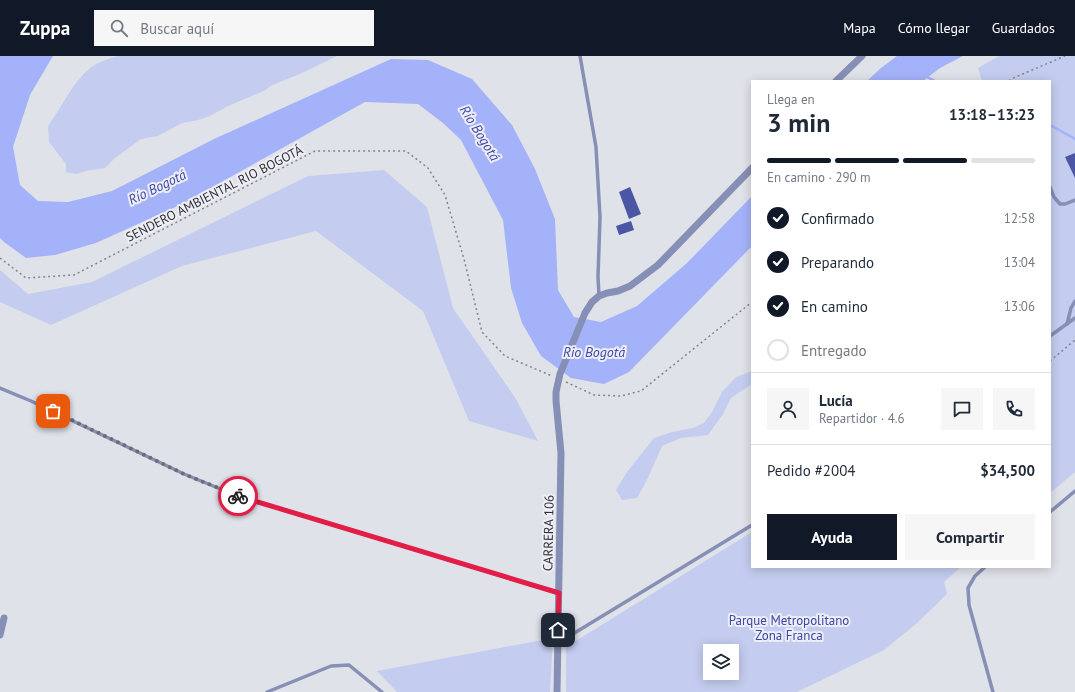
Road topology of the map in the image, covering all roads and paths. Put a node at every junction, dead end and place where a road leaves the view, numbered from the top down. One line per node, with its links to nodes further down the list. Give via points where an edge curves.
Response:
1 (580, 56): 10 (lane, via 596,147 600,217)
2 (862, 56): 4 (street)
3 (1065, 56): 5 (path)
4 (837, 80)
5 (1011, 80)
6 (751, 169): 10 (street, via 658,265 630,286)
7 (1051, 190): 8 (lane, via 1060,204)
8 (1075, 200)
9 (0, 258): 18 (path, SENDERO AMBIENTAL RIO BOGOTÁ, via 26,278 74,275 314,151 406,151 428,168 444,195 464,259 482,332 505,356)
10 (599, 296): 18 (street, CARRERA 106, via 585,313)
11 (1075, 301): 14 (lane)
12 (751, 303): 18 (path, SENDERO AMBIENTAL RIO BOGOTÁ, via 641,392 621,396 594,395)
13 (1075, 318): 14 (lane)
14 (1067, 324): 15 (lane)
15 (1051, 335)
16 (1075, 340): 17 (path)
17 (1051, 359)
18 (560, 377): 24 (street, CARRERA 106, via 556,401 560,453)
19 (0, 388): 24 (lane, via 184,474 235,495)
20 (1075, 491): 21 (lane)
21 (1051, 511)
22 (751, 526): 27 (lane)
23 (984, 568): 31 (lane, via 968,588 969,605)
24 (559, 593): 27 (street, CARRERA 106)
25 (4, 618): 26 (street)
26 (0, 635)
27 (558, 643): 30 (street, CARRERA 106)
28 (266, 692): 29 (lane, via 331,666 349,665)
29 (382, 692)
30 (557, 692)
31 (993, 692)

